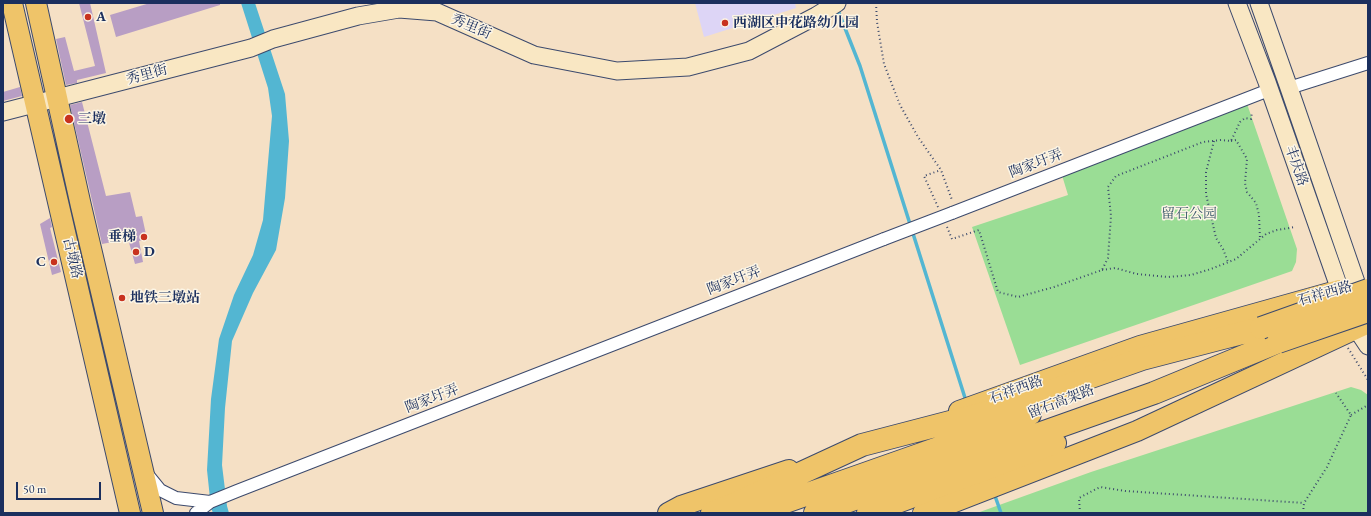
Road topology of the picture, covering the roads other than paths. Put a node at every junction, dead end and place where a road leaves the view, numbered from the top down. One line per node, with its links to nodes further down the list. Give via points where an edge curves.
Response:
1 (12, 3): 10 (main road, 古墩路)
2 (36, 3): 9 (main road, 古墩路)
3 (837, 3): 9 (street, 秀里街, via 749,51 688,67 617,71 534,55 437,12 399,9 358,16 273,39 251,48)
4 (1237, 3): 8 (street, 丰庆路)
5 (1259, 3): 7 (street, 丰庆路)
6 (1368, 63): 7 (street)
7 (1289, 88): 12 (street, 丰庆路)
8 (1269, 90): 12 (street, 丰庆路); 24 (street, 陶家圩弄, bridge)
9 (58, 99): 10 (street, 秀里街); 23 (main road, 古墩路)
10 (36, 104): 11 (street, 秀里街); 25 (main road, 古墩路)
11 (3, 112)
12 (1358, 287): 13 (street); 14 (street, 丰庆路); 16 (highway, bridge, via 1261,328); 18 (main road, 石祥西路, via 1140,346)
13 (1368, 303)
14 (1358, 324): 15 (street, 丰庆路); 17 (highway, bridge, via 1278,342); 22 (main road, via 1137,431)
15 (1368, 346)
16 (1144, 364): 18 (highway); 19 (highway, 留石高架路)
17 (1155, 399): 19 (highway, 留石高架路); 22 (highway)
18 (992, 405): 21 (highway)
19 (1030, 425): 21 (highway, 留石高架路)
20 (862, 445): 21 (highway); 29 (main road, via 681,506); 30 (highway)
21 (973, 451): 22 (highway); 26 (main road); 31 (highway, 留石高架路); 32 (highway, 留石高架路); 33 (highway, via 942,486)
22 (1012, 468)
23 (143, 470): 24 (street, 陶家圩弄, via 160,490 176,498); 27 (main road, 古墩路)
24 (210, 502): 28 (street, 陶家圩弄)
25 (129, 512)
26 (932, 512)
27 (153, 513)
28 (196, 513)
29 (668, 513)
30 (712, 513)
31 (754, 513)
32 (815, 513)
33 (868, 513)

